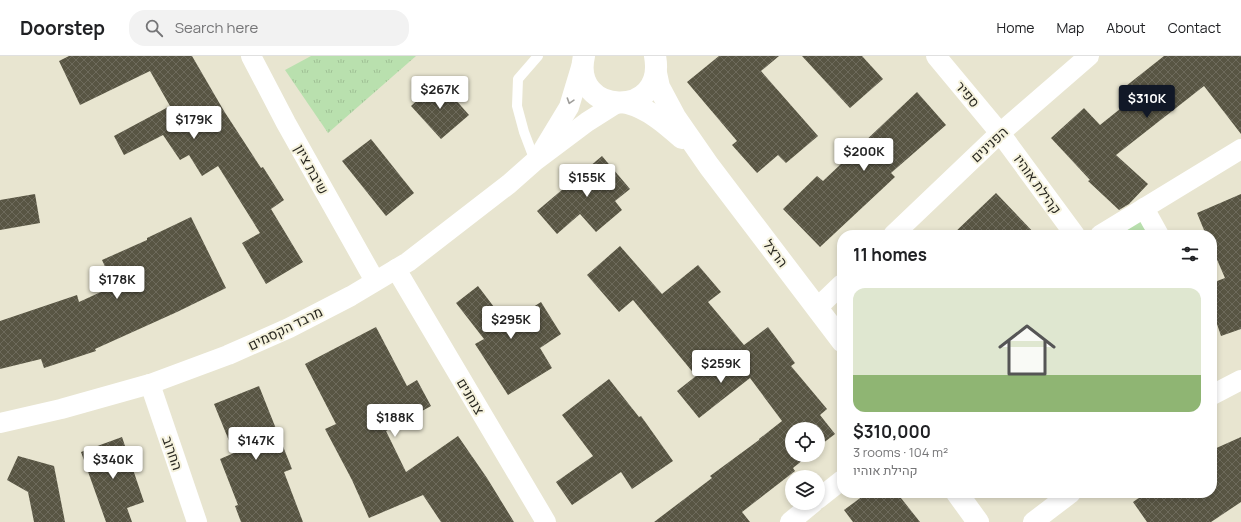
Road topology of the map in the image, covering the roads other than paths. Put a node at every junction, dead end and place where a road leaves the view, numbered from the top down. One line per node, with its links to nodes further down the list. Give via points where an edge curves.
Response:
1 (251, 56): 18 (street, שיבת ציון)
2 (538, 56): 10 (lane, via 518,79 517,106)
3 (936, 56): 8 (street, ספיר)
4 (1089, 56): 8 (street, הפנינים)
5 (583, 60): 7 (street, הרצל, via 583,76 595,95 605,101); 10 (street, מרבד הקסמים, one-way to 10, via 569,106)
6 (657, 63): 7 (street, via 652,83 646,92); 11 (street, הרצל, via 660,87 675,117)
7 (622, 103): 10 (street, מרבד הקסמים, via 587,122); 11 (street, הרצל, via 640,107 654,115 692,147)
8 (1000, 133): 13 (street, הפנינים); 14 (street, קהילת אוהיו)
9 (1241, 149): 12 (street)
10 (535, 161): 17 (street, מרבד הקסמים, via 509,184)
11 (709, 166): 20 (street, הרצל)
12 (1144, 208): 15 (street); 16 (street)
13 (898, 230)
14 (1071, 230)
15 (1108, 230)
16 (1156, 230)
17 (396, 269): 18 (street, מרבד הקסמים); 32 (street, צנחנים)
18 (375, 282): 23 (street, מרבד הקסמים, via 289,328 228,355)
19 (837, 289): 20 (street)
20 (817, 308): 21 (street, הרצל)
21 (837, 334)
22 (1241, 380): 24 (street)
23 (150, 384): 25 (street, מרבד הקסמים); 31 (street, החרוב)
24 (1217, 392)
25 (0, 423)
26 (837, 484): 27 (street)
27 (825, 493)
28 (961, 498): 34 (street)
29 (1064, 498): 35 (street)
30 (805, 510): 33 (street)
31 (197, 522)
32 (546, 522)
33 (790, 522)
34 (978, 522)
35 (1033, 522)

